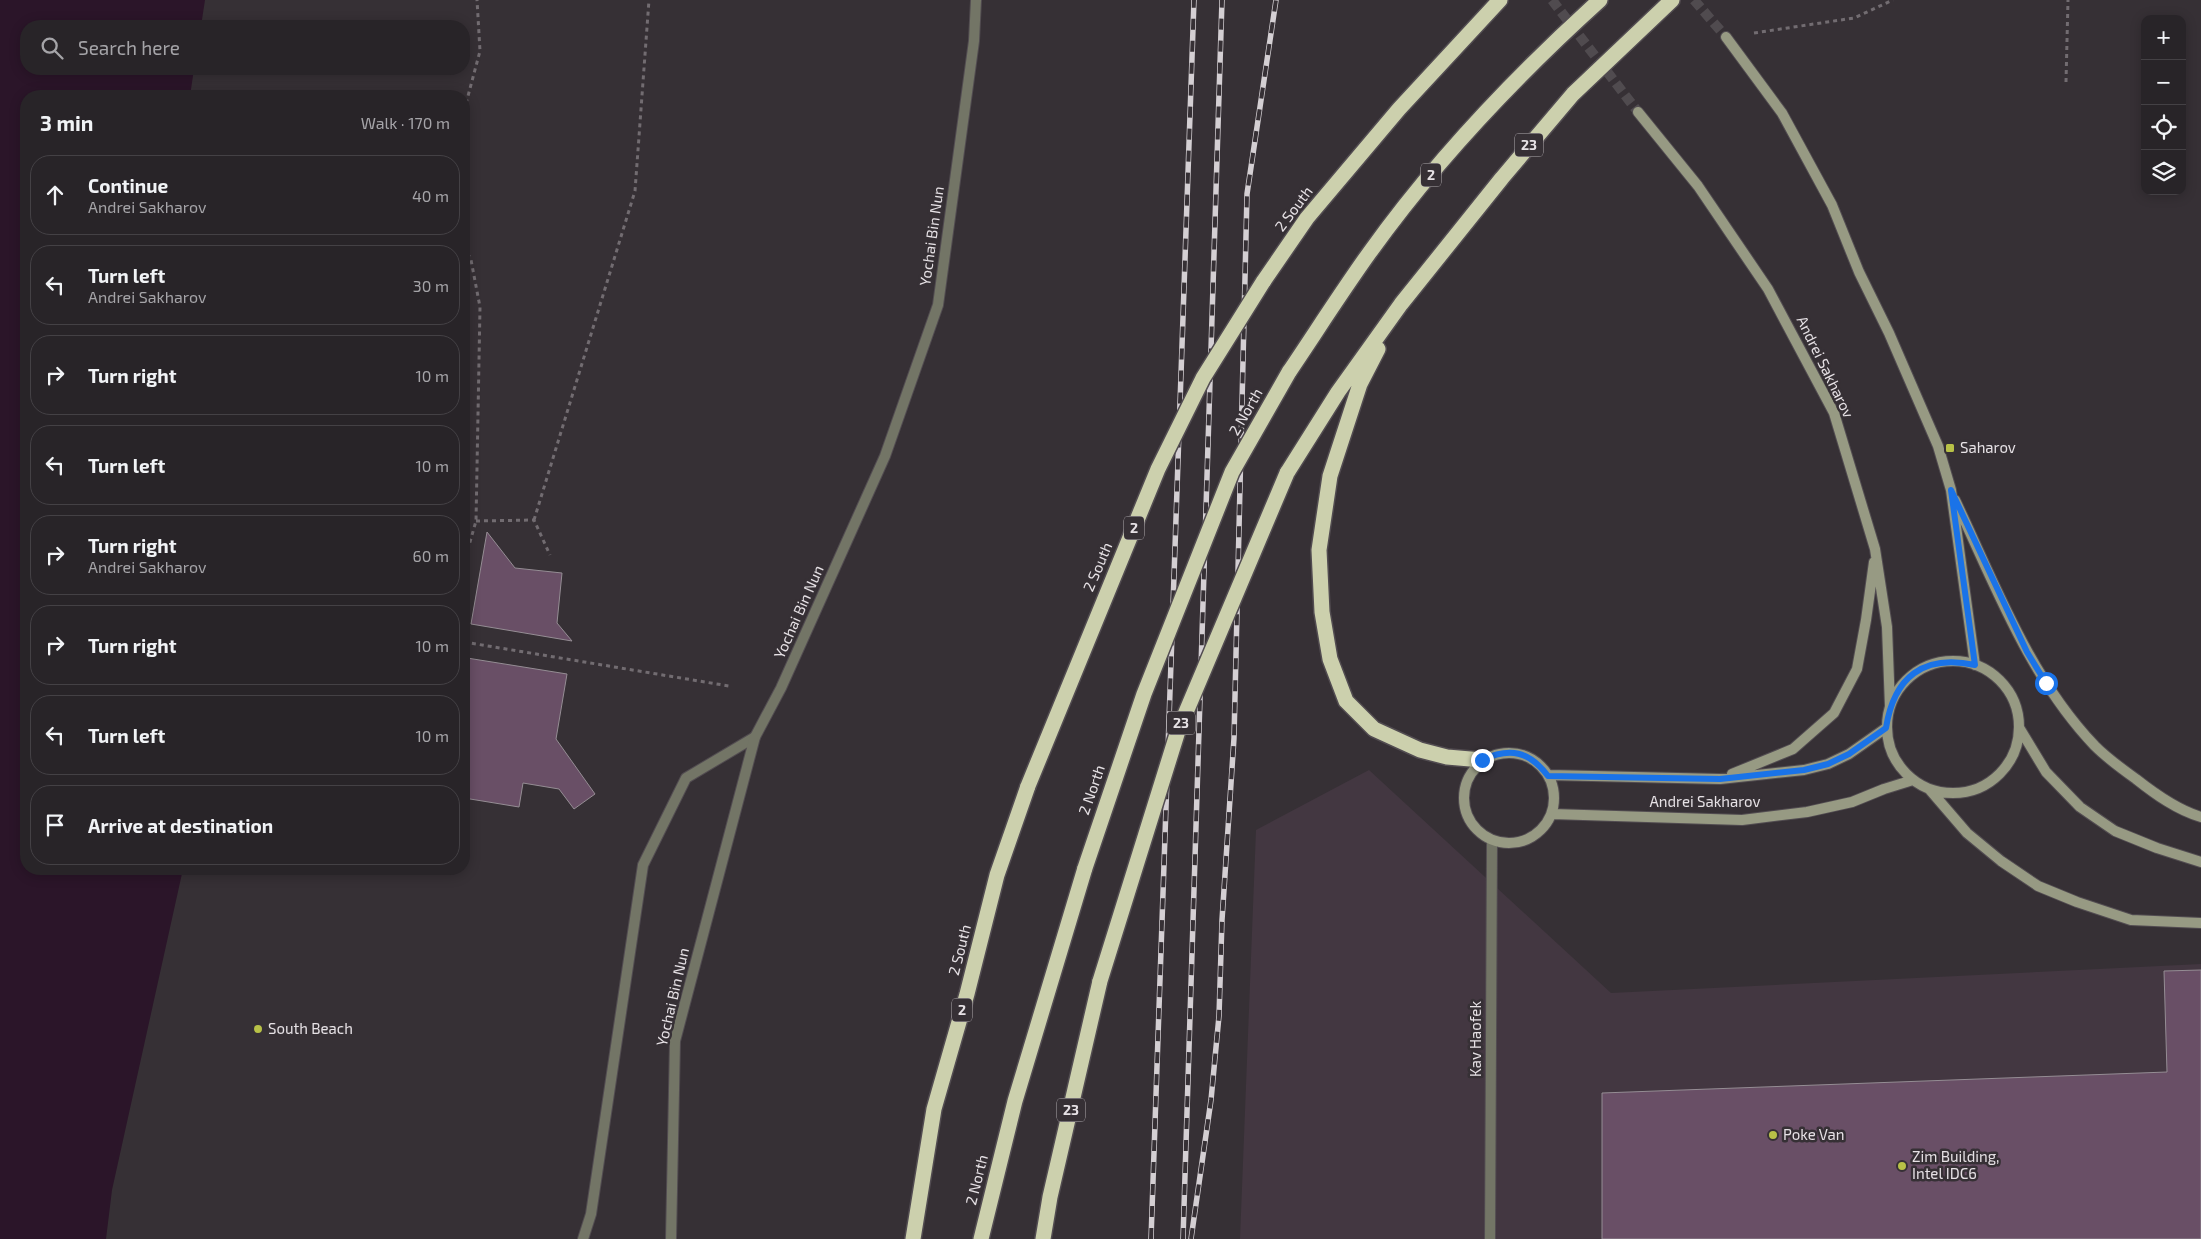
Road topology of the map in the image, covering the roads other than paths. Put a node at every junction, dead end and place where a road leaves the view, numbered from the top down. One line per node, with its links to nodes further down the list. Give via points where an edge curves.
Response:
1 (976, 0): 14 (street, Yochai Bin Nun, via 974,41 938,305 885,456 781,688)
2 (1500, 0): 27 (highway, 2 South / 2, bridge, via 1374,138 1307,218 1203,378 1158,469 1028,786 997,875 934,1109)
3 (1600, 0): 28 (highway, 2 North / 2, bridge, via 1548,48 1453,148 1370,251 1289,372 1232,472 1144,694 1085,868 1015,1101)
4 (1672, 0): 7 (highway, 23, via 1573,94)
5 (1726, 37): 8 (street, via 1782,113 1832,206 1938,446)
6 (1638, 112): 9 (street, Andrei Sakharov, via 1698,186 1773,297 1834,413)
7 (1401, 304): 15 (highway, via 1360,384 1330,476 1319,550 1322,612 1330,659 1346,701 1374,729 1420,750 1447,757); 29 (highway, 23, bridge, via 1338,392 1287,473 1178,731 1100,981)
8 (1951, 490): 10 (street); 21 (street, via 2027,652 2067,712 2095,746 2124,771 2151,791)
9 (1875, 548): 11 (street, Andrei Sakharov, via 1887,627); 17 (street, via 1857,669 1834,714 1793,749)
10 (1975, 665): 11 (street, via 1954,660 1933,664 1914,673 1899,688); 13 (street, via 1994,674 2008,689 2017,708)
11 (1890, 707): 12 (street)
12 (1886, 728): 17 (street, Andrei Sakharov, via 1849,754 1828,764 1804,770); 18 (street, via 1890,750 1899,766)
13 (2020, 729): 19 (street, via 2016,750 2006,768 1990,782 1972,791 1951,794); 23 (street, via 2046,772 2080,807 2115,831)
14 (755, 737): 25 (street, via 686,778 643,864 591,1214); 26 (street, Yochai Bin Nun, via 675,1042)
15 (1482, 760): 16 (street, via 1510,752 1525,755 1539,763); 22 (street, via 1472,771 1463,796 1471,823)
16 (1548, 776): 17 (street, Andrei Sakharov); 20 (street, via 1554,790)
17 (1720, 779)
18 (1913, 780): 19 (street); 20 (street, Andrei Sakharov, via 1843,804 1742,820)
19 (1930, 790): 24 (street, via 1967,833 2038,886 2131,920)
20 (1552, 814): 22 (street, via 1544,827 1529,838 1505,843)
21 (2201, 816)
22 (1492, 840): 30 (street, Kav Haofek)
23 (2201, 862)
24 (2201, 923)
25 (583, 1239)
26 (671, 1239)
27 (913, 1239)
28 (981, 1239)
29 (1043, 1239)
30 (1490, 1239)

